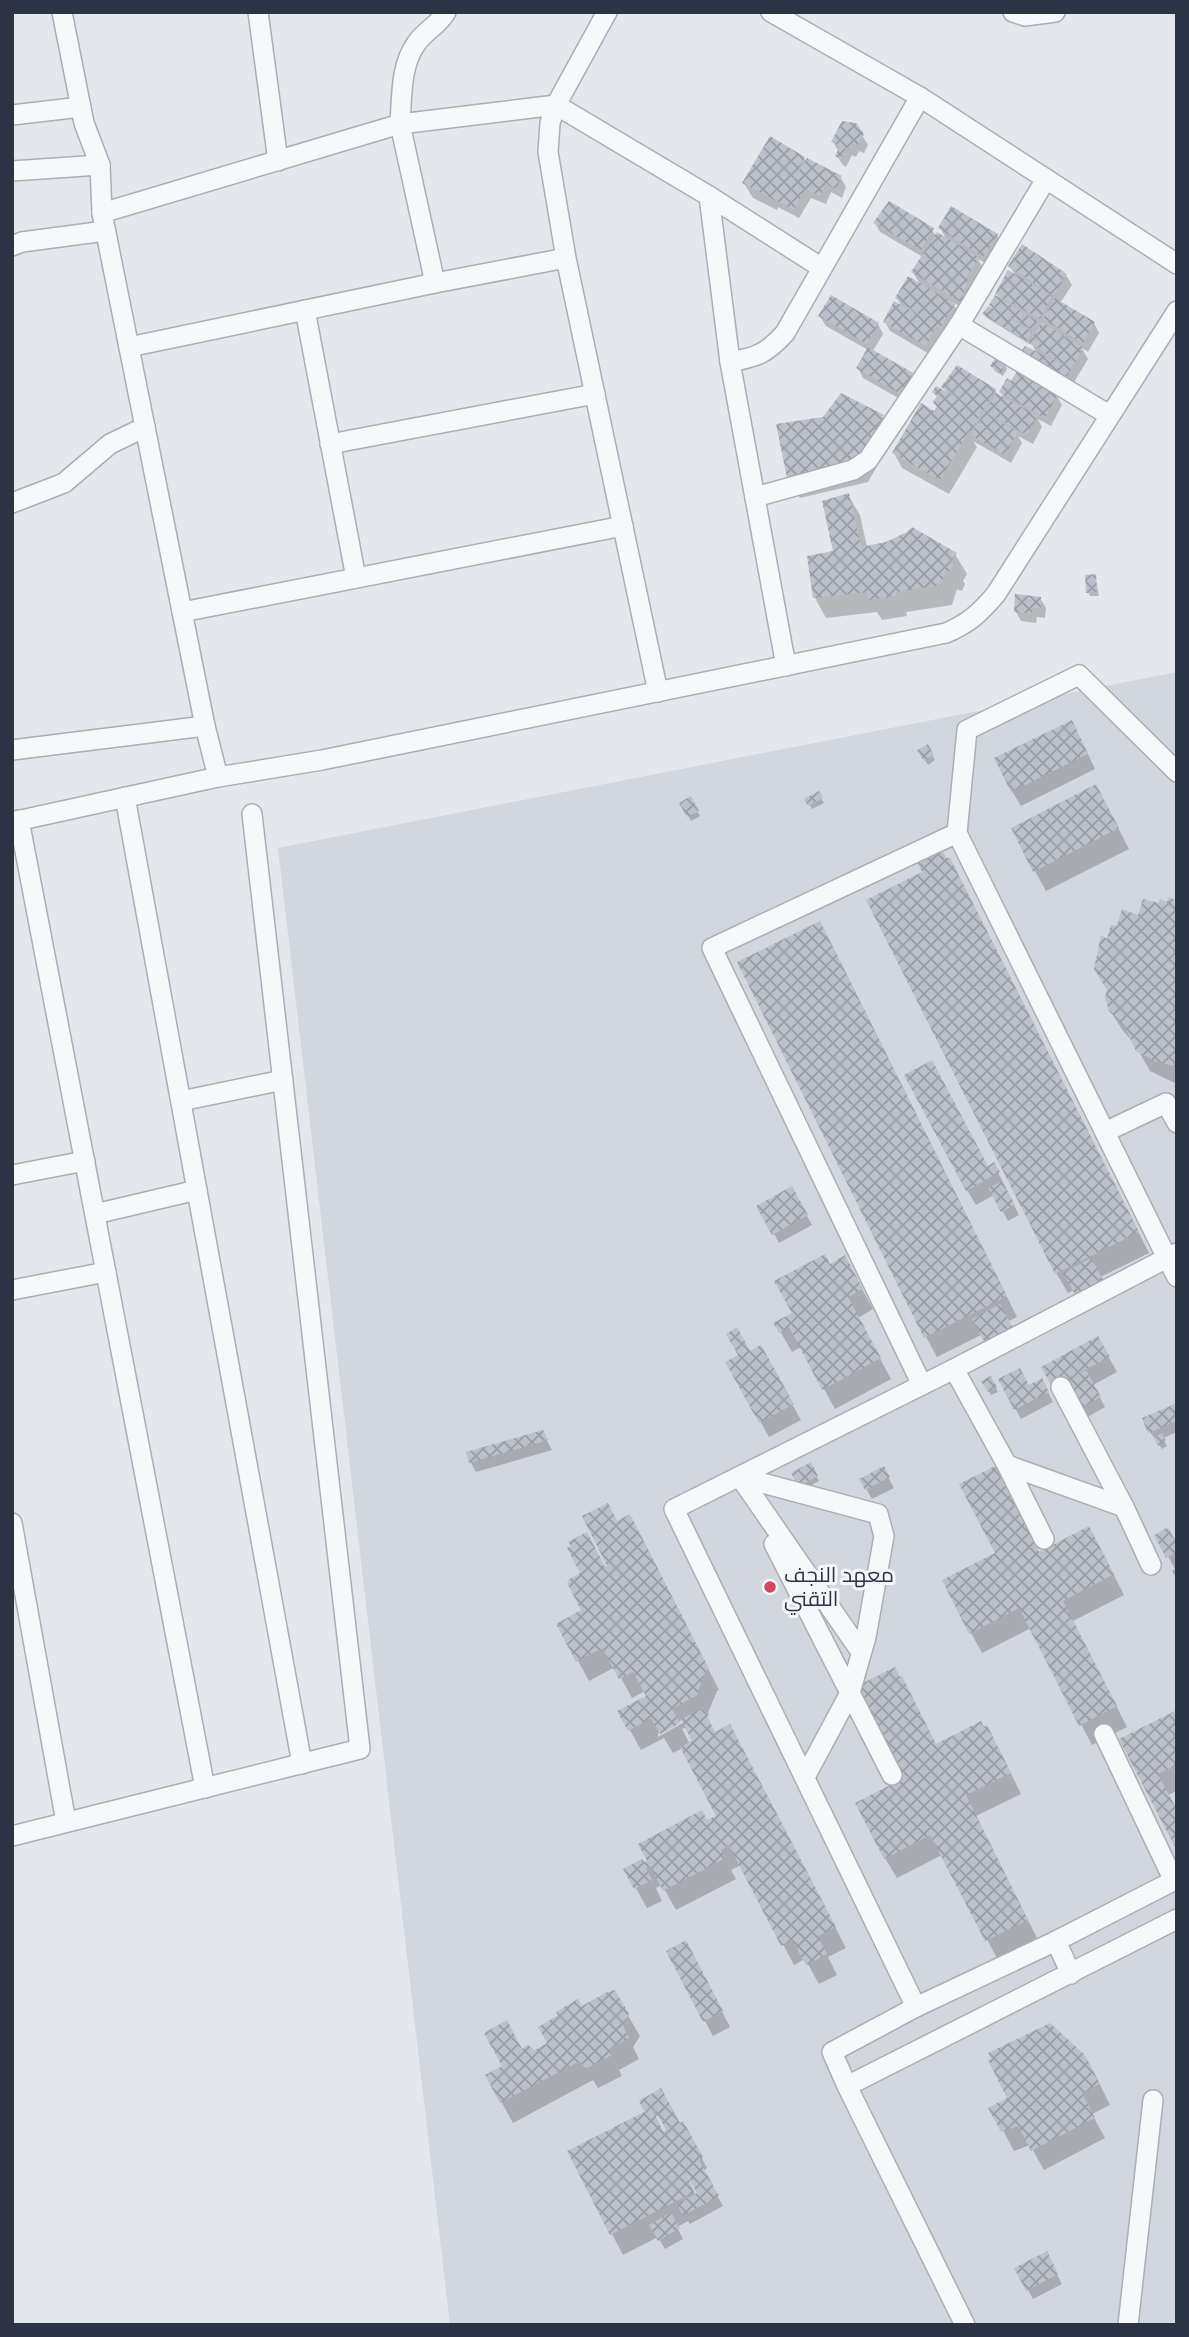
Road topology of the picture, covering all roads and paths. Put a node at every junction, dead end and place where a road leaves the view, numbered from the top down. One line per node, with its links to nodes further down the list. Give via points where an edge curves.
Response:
1 (62, 12): 11 (street)
2 (258, 12): 14 (street)
3 (422, 12): 8 (street)
4 (607, 12): 10 (street)
5 (771, 12): 9 (street)
6 (1013, 12): 7 (street, via 1025,16)
7 (1055, 12)
8 (443, 17): 13 (street, via 409,56)
9 (920, 97): 17 (street); 23 (street)
10 (556, 105): 13 (street); 18 (street); 21 (street, via 548,152)
11 (81, 107): 12 (street); 15 (street)
12 (12, 115)
13 (400, 124): 14 (street); 24 (street)
14 (278, 160): 19 (street)
15 (100, 165): 16 (street); 19 (street)
16 (12, 171)
17 (1046, 179): 22 (street); 27 (street)
18 (709, 196): 23 (street); 29 (street)
19 (104, 222): 20 (street); 28 (street)
20 (12, 246)
21 (566, 258): 24 (street); 30 (street)
22 (1177, 264)
23 (822, 268): 29 (street, via 775,344 765,353)
24 (435, 283): 25 (street)
25 (305, 310): 28 (street); 33 (street)
26 (1177, 311): 31 (street)
27 (959, 325): 31 (street); 34 (street, via 861,466)
28 (129, 347): 32 (street)
29 (730, 362): 34 (street)
30 (595, 394): 33 (street); 36 (street)
31 (1109, 415): 39 (street, via 996,594 976,616 946,633)
32 (145, 427): 35 (street, via 110,444 64,483); 38 (street)
33 (330, 444): 37 (street)
34 (755, 496): 39 (street)
35 (12, 503)
36 (623, 526): 37 (street); 40 (street)
37 (356, 578): 38 (street)
38 (182, 612): 41 (street)
39 (786, 666): 40 (street)
40 (658, 692): 44 (street)
41 (205, 726): 42 (street); 44 (street)
42 (12, 750)
43 (1177, 772): 48 (street, via 1079,675 967,730)
44 (218, 777): 45 (street)
45 (125, 797): 47 (street); 50 (street)
46 (252, 814): 49 (street)
47 (16, 821): 53 (street)
48 (957, 833): 52 (street); 62 (street, via 712,948)
49 (283, 1080): 50 (street); 73 (street, via 360,1749)
50 (181, 1101): 55 (street)
51 (1177, 1124): 52 (street, via 1166,1103)
52 (1105, 1132): 57 (street)
53 (85, 1161): 54 (street); 56 (street)
54 (12, 1175)
55 (197, 1190): 56 (street); 73 (street)
56 (95, 1214): 58 (street)
57 (1172, 1256): 59 (street); 61 (street)
58 (106, 1272): 60 (street); 76 (street)
59 (1177, 1277)
60 (12, 1290)
61 (954, 1369): 62 (street); 64 (street)
62 (922, 1385): 65 (street)
63 (1061, 1387): 66 (street)
64 (1007, 1465): 66 (street); 68 (street)
65 (740, 1477): 70 (street); 70 (street, via 878,1514 884,1536); 71 (street); 75 (street, via 674,1509)
66 (1124, 1507): 69 (street)
67 (12, 1523): 77 (street)
68 (1044, 1539)
69 (1151, 1565)
70 (861, 1652): 71 (street)
71 (850, 1693): 74 (street); 75 (street)
72 (1104, 1734): 79 (street)
73 (302, 1764): 76 (street)
74 (892, 1775)
75 (804, 1777): 83 (street)
76 (205, 1788): 77 (street)
77 (66, 1822): 78 (street)
78 (12, 1836)
79 (1175, 1880): 81 (street)
80 (1177, 1919): 82 (street)
81 (1056, 1941): 82 (street); 83 (street)
82 (1071, 1975): 84 (street)
83 (916, 2007): 84 (street, via 832,2052)
84 (847, 2087): 86 (street)
85 (1153, 2100): 87 (street)
86 (965, 2325)
87 (1128, 2325)

